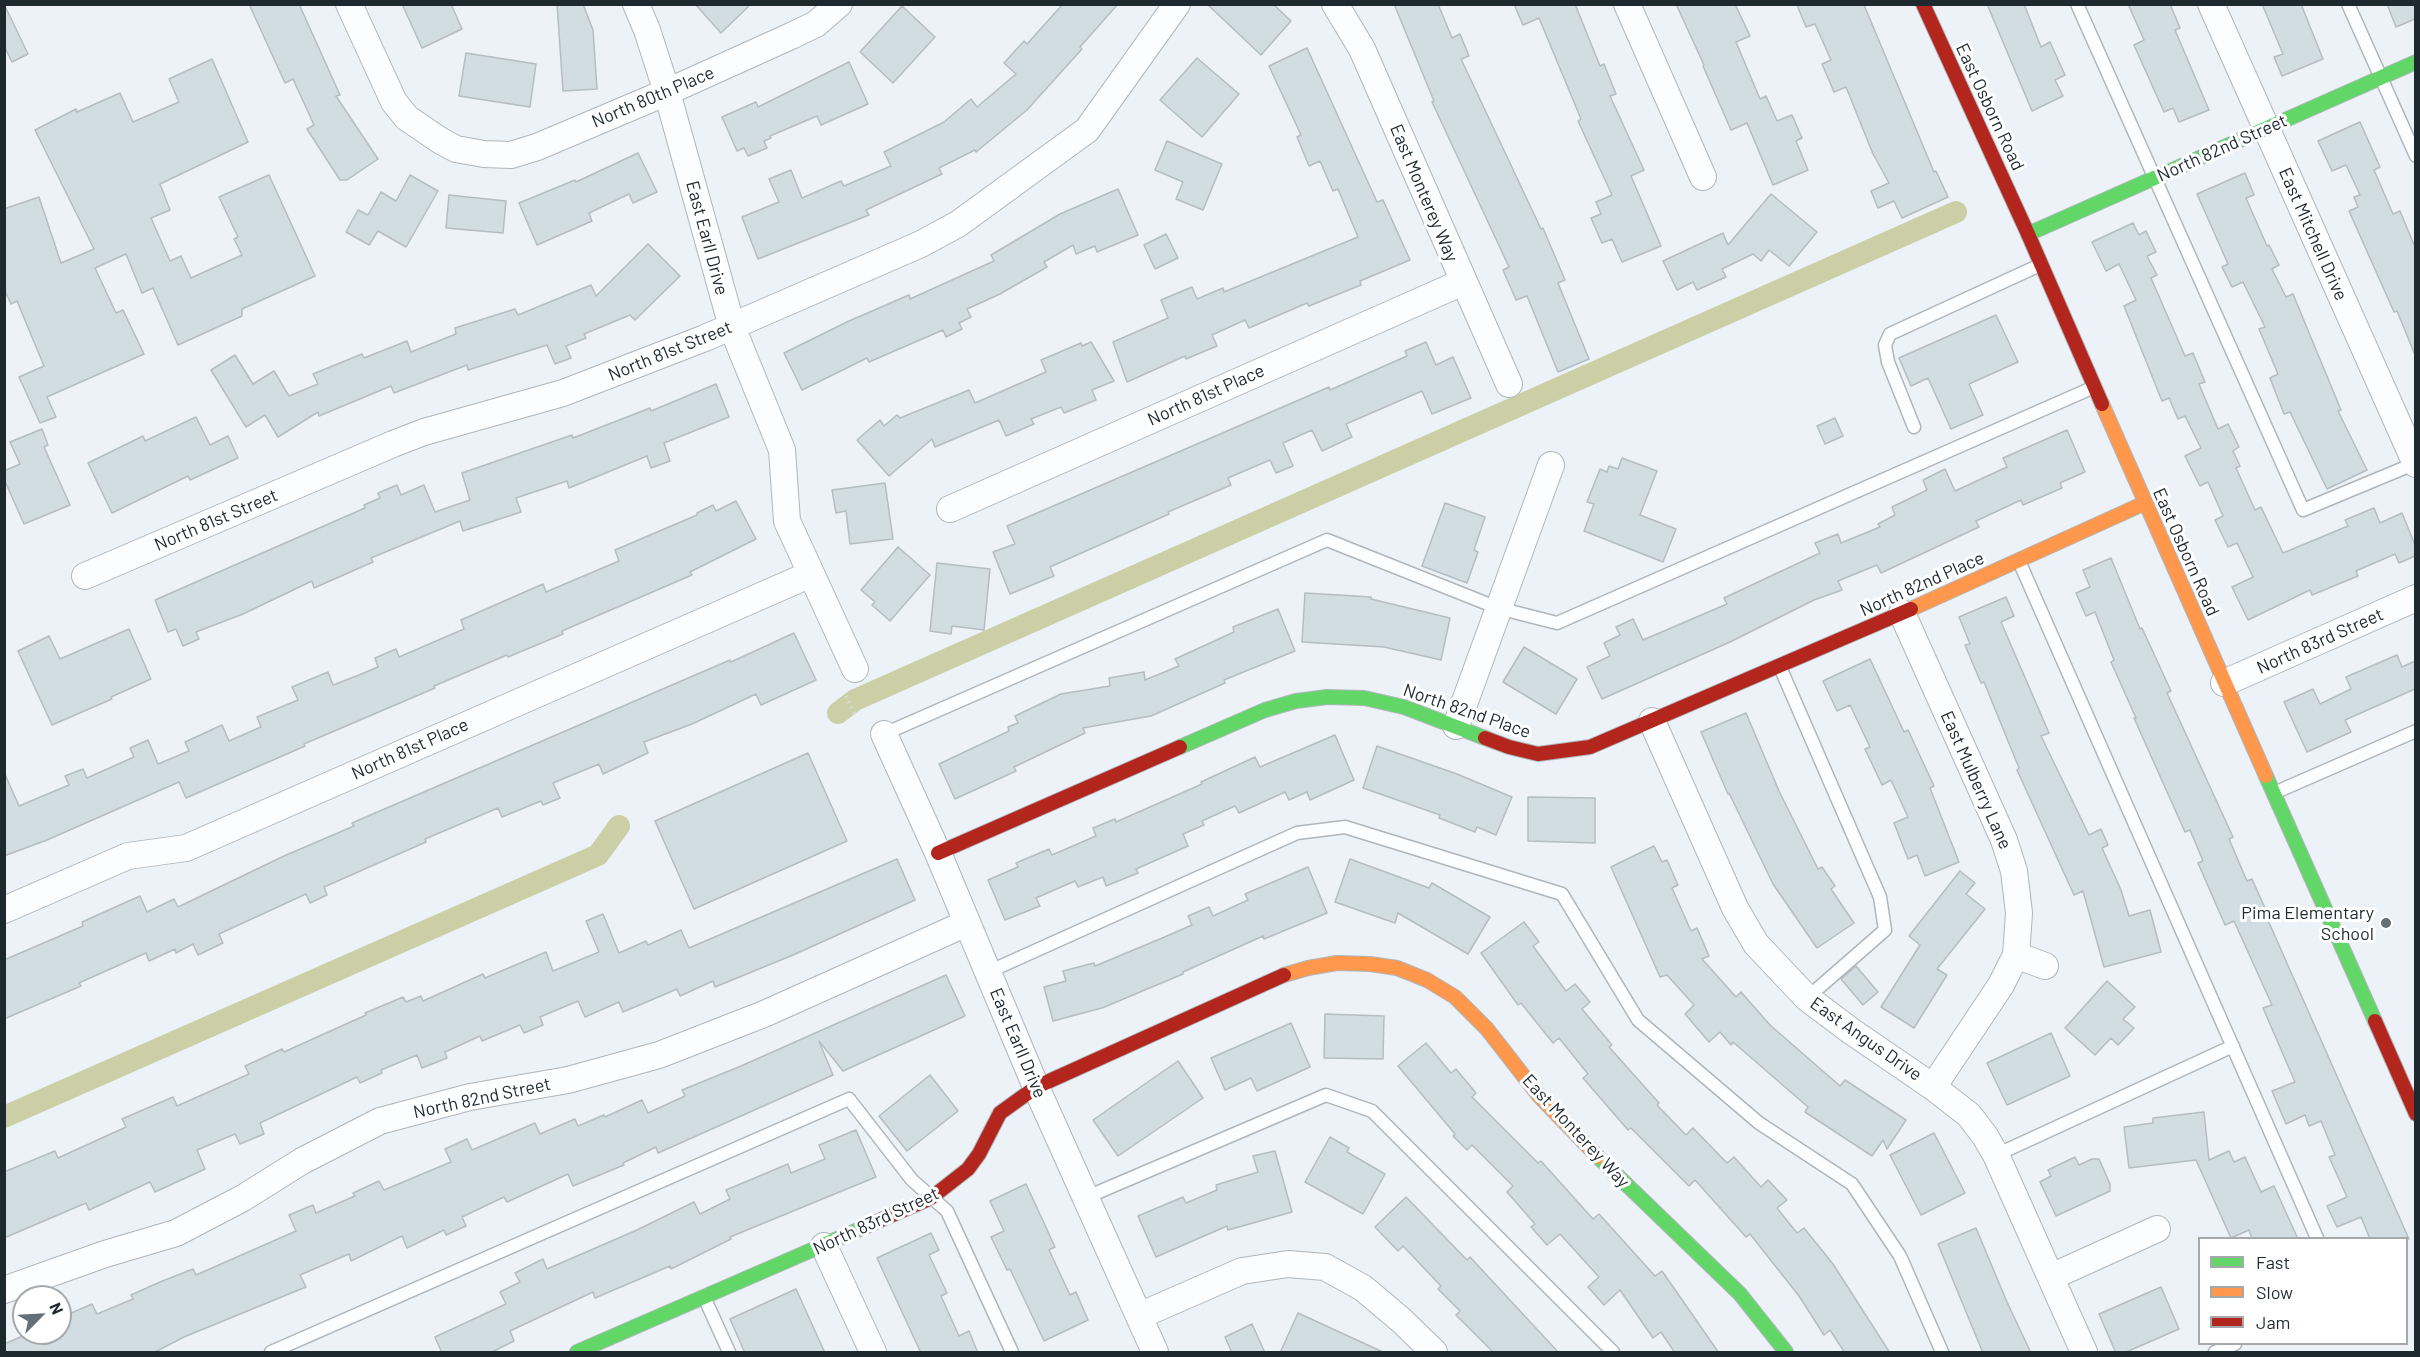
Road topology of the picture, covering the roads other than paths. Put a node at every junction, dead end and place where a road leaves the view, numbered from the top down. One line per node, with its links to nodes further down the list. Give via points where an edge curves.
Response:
1 (349, 4): 13 (street, North 80th Place, via 394,102 407,118 456,149 511,155)
2 (636, 4): 13 (street, East Earll Drive)
3 (839, 4): 13 (street, North 80th Place, via 816,24)
4 (1177, 4): 21 (street, North 81st Street, via 1087,130 991,202 921,244)
5 (1335, 4): 20 (street, East Monterey Way, via 1362,49)
6 (1627, 4): 16 (street)
7 (1923, 4): 18 (street, East Osborn Road)
8 (2077, 4): 17 (lane)
9 (2211, 4): 14 (street, East Mitchell Drive)
10 (2348, 4): 12 (lane)
11 (2415, 62): 12 (street, North 82nd Street)
12 (2381, 77): 14 (street, North 82nd Street); 15 (lane)
13 (668, 92): 21 (street, East Earll Drive)
14 (2266, 128): 17 (street, North 82nd Street); 25 (street, East Mitchell Drive)
15 (2415, 156)
16 (1703, 177)
17 (2154, 178): 18 (street, North 82nd Street); 25 (lane, via 2303,510)
18 (2028, 234): 19 (street, East Osborn Road)
19 (2042, 264): 23 (street, East Osborn Road); 24 (lane, via 1890,334 1885,345 1888,362)
20 (1463, 282): 22 (street, East Monterey Way); 28 (street, North 81st Place)
21 (732, 327): 30 (street, East Earll Drive, via 782,450 787,521); 31 (street, North 81st Street, via 563,393 403,440)
22 (1509, 384)
23 (2095, 387): 27 (street, East Osborn Road); 33 (lane, via 1557,623)
24 (1914, 427)
25 (2415, 464)
26 (1551, 465): 33 (street)
27 (2145, 503): 29 (street, North 82nd Place); 37 (street, East Osborn Road)
28 (950, 508)
29 (2018, 560): 34 (street, North 82nd Place); 51 (lane)
30 (811, 574): 36 (street, East Earll Drive); 44 (street, North 81st Place, via 186,848 128,856)
31 (85, 576)
32 (2415, 598): 37 (street, North 83rd Street)
33 (1498, 608): 39 (street); 41 (lane, via 1327,540)
34 (1902, 613): 35 (street, North 82nd Place); 46 (street, East Mulberry Lane, via 2004,840 2014,871 2019,914)
35 (1779, 666): 38 (street, North 82nd Place); 50 (lane, via 1880,897 1885,930)
36 (855, 669)
37 (2224, 683): 42 (street, East Osborn Road)
38 (1652, 720): 39 (street, North 82nd Place, via 1590,747 1538,754); 50 (street, East Angus Drive, via 1735,908 1756,944)
39 (1456, 726): 43 (street, North 82nd Place, via 1404,707 1364,698 1296,701 1264,710)
40 (2415, 730): 42 (lane)
41 (884, 734): 43 (street, East Earll Drive)
42 (2273, 794): 54 (street, East Osborn Road)
43 (938, 853): 45 (street, East Earll Drive)
44 (4, 910)
45 (967, 923): 49 (street, East Earll Drive); 62 (street, North 82nd Street, via 764,1014 659,1055 568,1080 470,1097 380,1121 176,1233)
46 (2016, 955): 48 (street); 53 (street, East Mulberry Lane, via 1978,1022)
47 (1337, 963): 52 (street, North 83rd Street, via 1279,976); 74 (street, East Monterey Way, via 1397,968 1455,997 1589,1149 1740,1294)
48 (2045, 966)
49 (988, 972): 52 (street, East Earll Drive); 75 (lane, via 1297,832 1345,827 1562,894 1638,1020 1759,1122 1852,1184 1900,1256)
50 (1807, 998): 53 (street, East Angus Drive)
51 (2233, 1046): 55 (lane); 59 (lane)
52 (1036, 1087): 56 (street, East Earll Drive); 57 (street, North 83rd Street, via 1000,1113 968,1169)
53 (1933, 1087): 55 (street, East Angus Drive, via 1969,1115)
54 (2415, 1114)
55 (1996, 1155): 61 (street, East Angus Drive)
56 (1087, 1197): 64 (street, East Earll Drive); 73 (lane, via 1326,1095 1372,1112)
57 (931, 1198): 60 (street, North 83rd Street); 66 (lane, via 912,1180 849,1099); 70 (lane, via 947,1211)
58 (2157, 1229): 61 (street)
59 (2316, 1237)
60 (824, 1246): 63 (street, North 83rd Street); 69 (street)
61 (2051, 1277): 76 (street, East Angus Drive)
62 (4, 1290)
63 (704, 1297): 67 (street, North 83rd Street); 68 (lane)
64 (1139, 1316): 71 (street, East Earll Drive); 72 (street, via 1242,1271 1288,1264 1325,1268 1363,1288)
65 (2233, 1345): 77 (lane)
66 (271, 1353)
67 (577, 1353)
68 (729, 1353)
69 (873, 1353)
70 (1012, 1353)
71 (1155, 1353)
72 (1434, 1353)
73 (1613, 1353)
74 (1786, 1353)
75 (1942, 1353)
76 (2084, 1353)
77 (2215, 1353)

